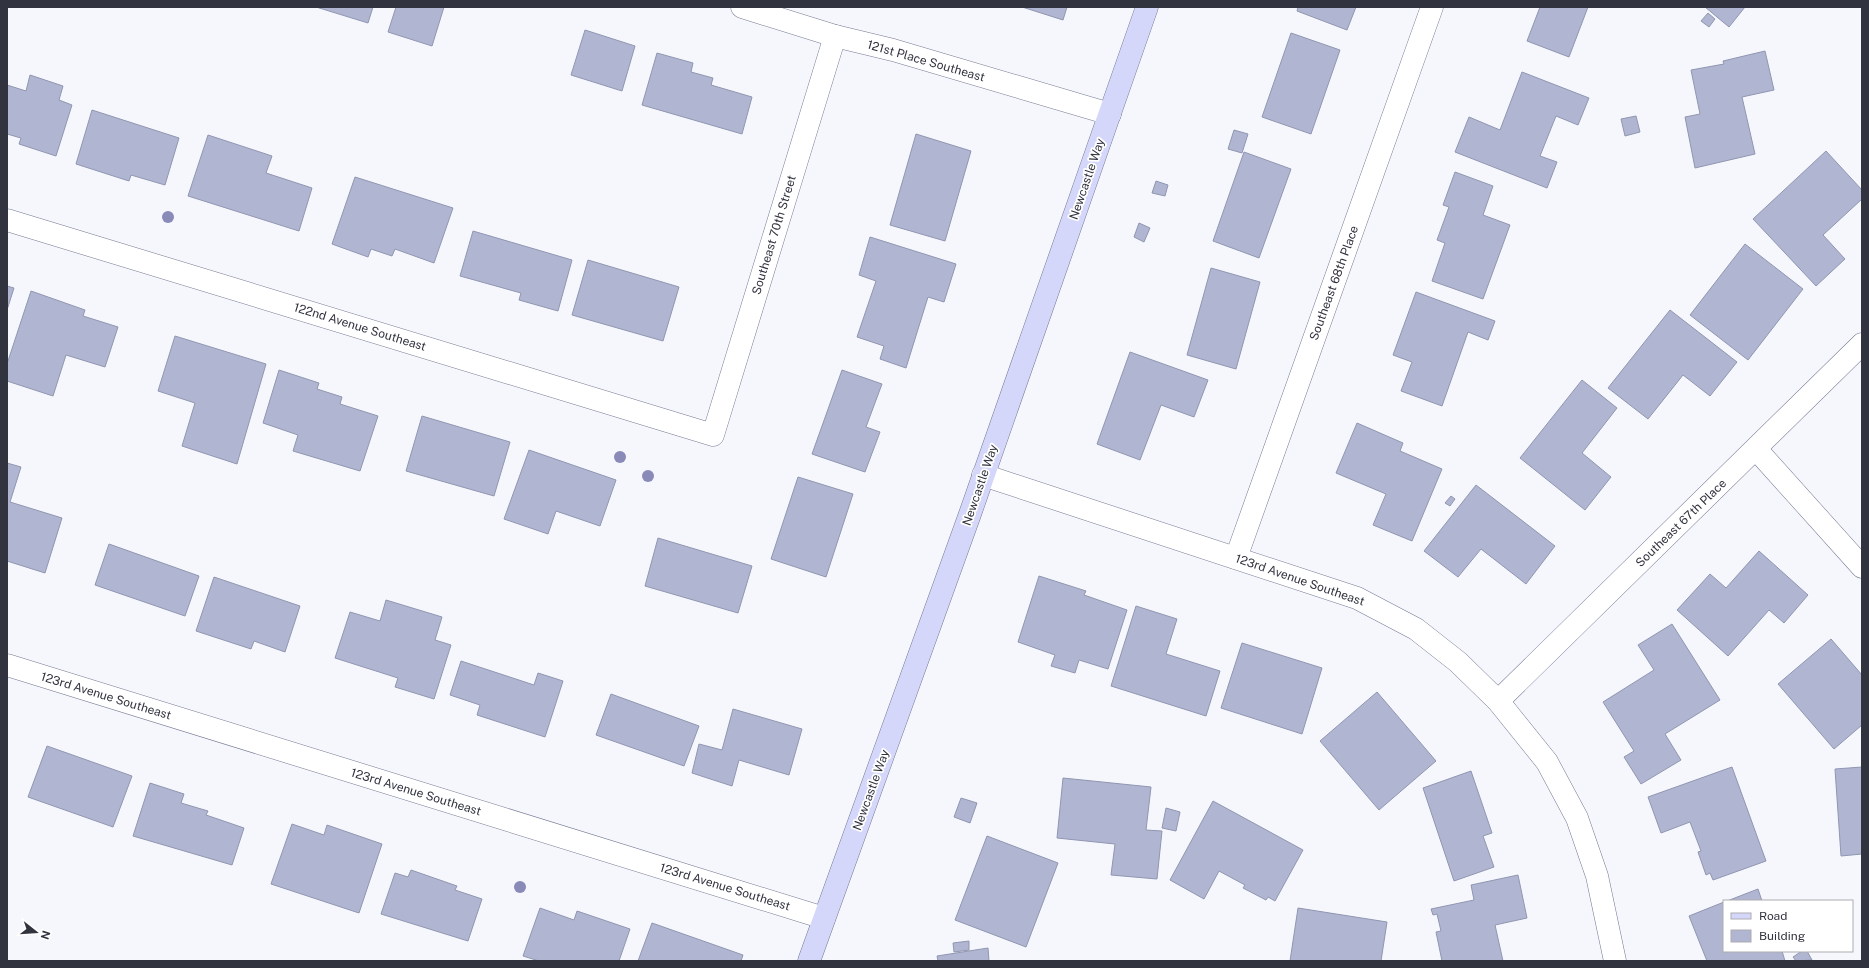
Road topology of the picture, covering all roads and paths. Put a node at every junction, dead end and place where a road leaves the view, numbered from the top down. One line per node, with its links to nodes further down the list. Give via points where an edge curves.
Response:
1 (742, 7): 4 (street, 121st Place Southeast)
2 (1147, 7): 5 (main road, Newcastle Way)
3 (1432, 7): 11 (street, Southeast 68th Place)
4 (835, 36): 5 (street, 121st Place Southeast, via 893,50); 8 (street, Southeast 70th Street)
5 (1110, 114): 10 (main road, Newcastle Way)
6 (7, 220): 8 (street, 122nd Avenue Southeast)
7 (1862, 344): 9 (street, Southeast 67th Place)
8 (713, 435)
9 (1756, 449): 12 (street); 14 (street, Southeast 67th Place)
10 (983, 476): 11 (street, 123rd Avenue Southeast); 15 (main road, Newcastle Way)
11 (1236, 558): 14 (street, 123rd Avenue Southeast, via 1357,598 1416,629 1458,662)
12 (1862, 567)
13 (7, 666): 15 (street, 123rd Avenue Southeast)
14 (1498, 701): 17 (street, 123rd Avenue Southeast, via 1547,762 1577,818 1597,876)
15 (824, 918): 16 (main road, Newcastle Way)
16 (810, 961)
17 (1615, 961)

